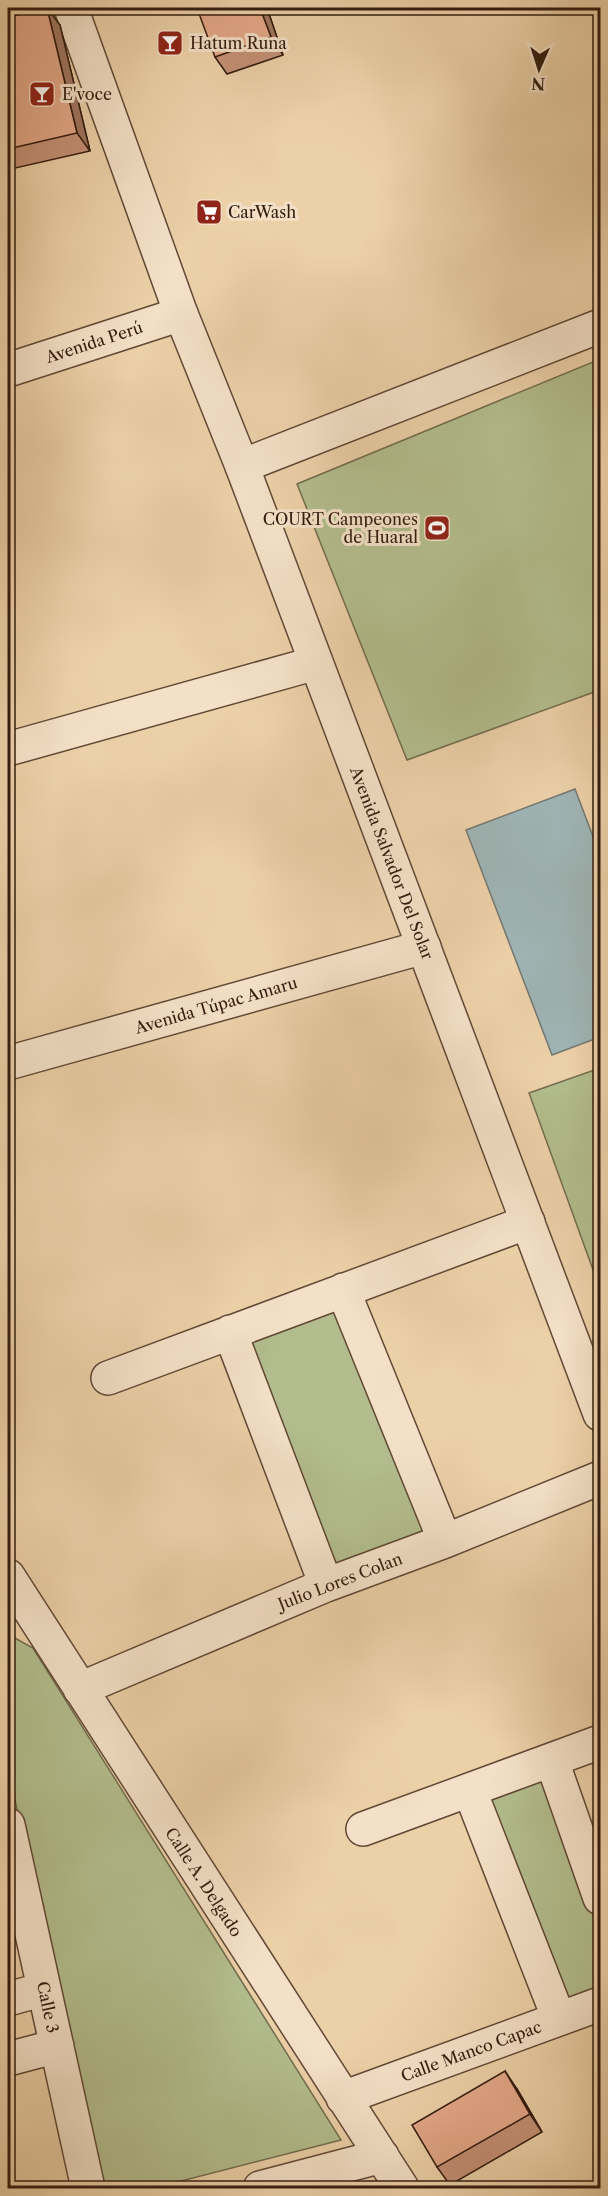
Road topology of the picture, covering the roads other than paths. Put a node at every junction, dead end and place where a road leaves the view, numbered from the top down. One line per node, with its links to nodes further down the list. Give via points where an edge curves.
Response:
1 (71, 8): 2 (street, Avenida Salvador Del Solar)
2 (181, 314): 4 (street, Avenida Perú); 5 (street, Avenida Salvador Del Solar)
3 (600, 326): 5 (street)
4 (8, 370)
5 (242, 466): 6 (street, Avenida Salvador Del Solar)
6 (316, 663): 7 (street); 8 (street, Avenida Salvador Del Solar)
7 (8, 749)
8 (424, 947): 9 (street, Avenida Túpac Amaru); 10 (street, Avenida Salvador Del Solar)
9 (8, 1063)
10 (528, 1222): 11 (street); 14 (street, Avenida Salvador Del Solar)
11 (343, 1290): 12 (street); 16 (street)
12 (230, 1332): 13 (street); 18 (street)
13 (108, 1378)
14 (600, 1414)
15 (600, 1478): 16 (street, Julio Lores Colan)
16 (445, 1541): 18 (street, Julio Lores Colan)
17 (8, 1576): 19 (street, Calle A. Delgado)
18 (326, 1585): 19 (street, Julio Lores Colan)
19 (80, 1689): 32 (street, Calle A. Delgado)
20 (600, 1742): 21 (street)
21 (552, 1761): 22 (street); 25 (street)
22 (470, 1791): 24 (street); 29 (street)
23 (8, 1825): 26 (street, Calle 3)
24 (363, 1829)
25 (600, 1898)
26 (44, 1989): 27 (street); 30 (street, Calle 3)
27 (8, 1999)
28 (600, 2004): 29 (street, Calle Manco Capac)
29 (559, 2019): 32 (street, Calle Manco Capac)
30 (57, 2046): 31 (street); 34 (street, Calle 3)
31 (8, 2059)
32 (343, 2098): 33 (street, Calle A. Delgado)
33 (382, 2156): 35 (street); 36 (street, Calle A. Delgado)
34 (88, 2188)
35 (260, 2188)
36 (402, 2188)

